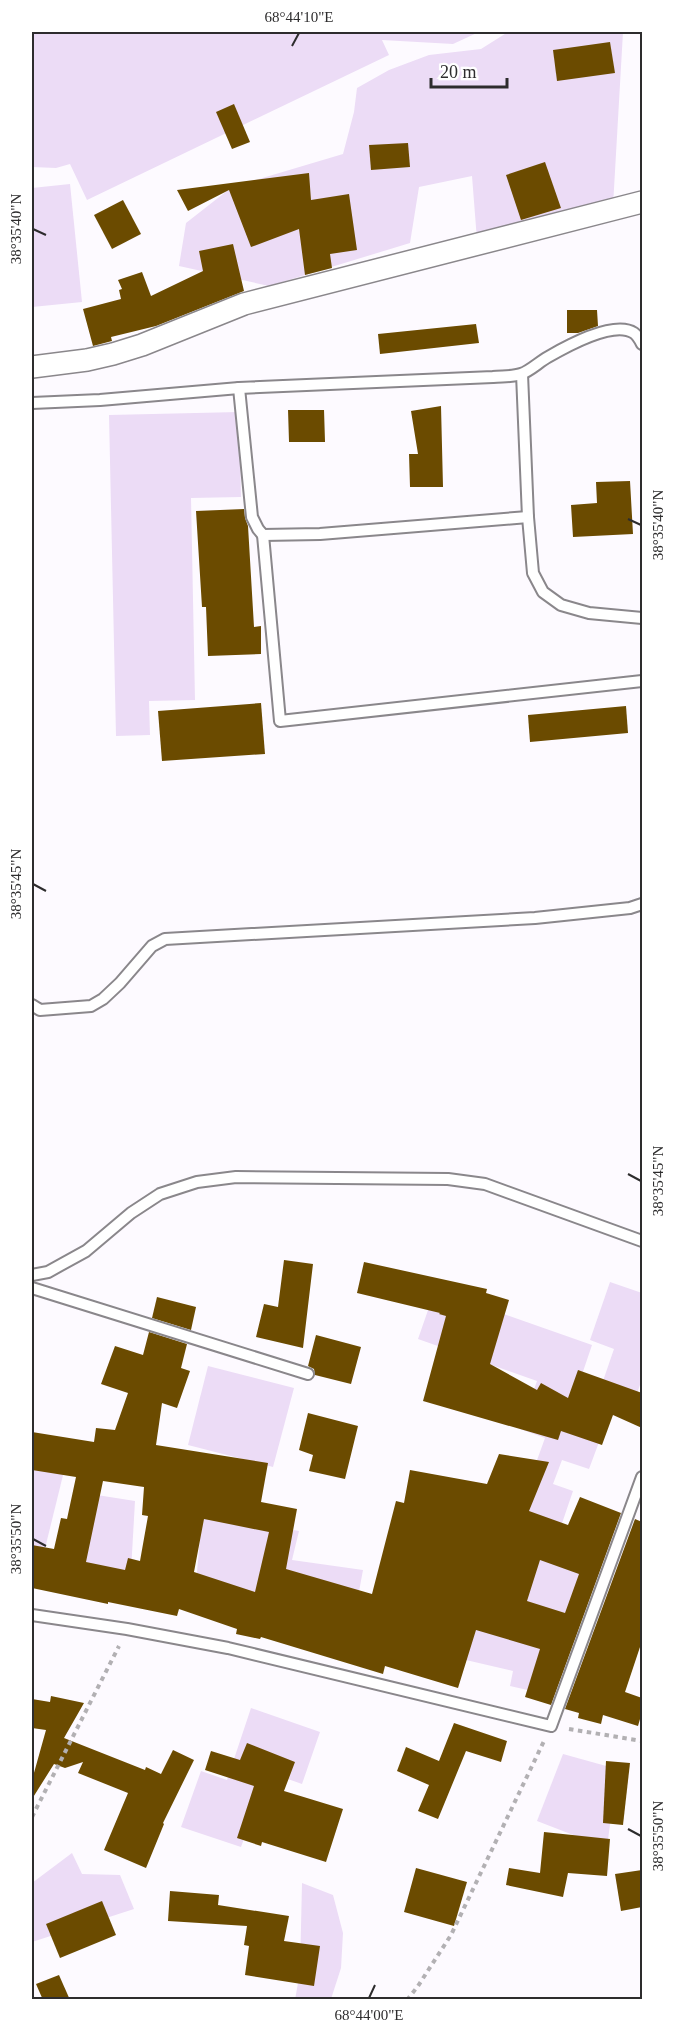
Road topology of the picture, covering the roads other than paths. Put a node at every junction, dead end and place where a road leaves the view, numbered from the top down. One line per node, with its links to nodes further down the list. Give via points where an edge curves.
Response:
1 (642, 202): 3 (street, via 243,304 113,354)
2 (642, 344): 4 (lane, via 637,334 629,330 608,331 549,356)
3 (32, 367)
4 (522, 374): 5 (lane); 7 (lane)
5 (239, 388): 6 (lane); 8 (lane, via 252,517)
6 (32, 403)
7 (528, 517): 8 (lane); 9 (lane, via 533,573 543,592 561,605 589,613)
8 (263, 535): 10 (lane, via 280,721)
9 (642, 618)
10 (642, 681)
11 (642, 904): 12 (lane, via 535,918 165,939 152,946 120,983 91,1006 40,1010)
12 (32, 1005)
13 (642, 1241): 14 (lane, via 485,1184 448,1179 236,1177 197,1182 160,1194 86,1251 48,1272)
14 (32, 1275)
15 (32, 1288): 16 (lane)
16 (308, 1374)
17 (642, 1477): 18 (lane, via 551,1726 228,1648)
18 (32, 1616)

